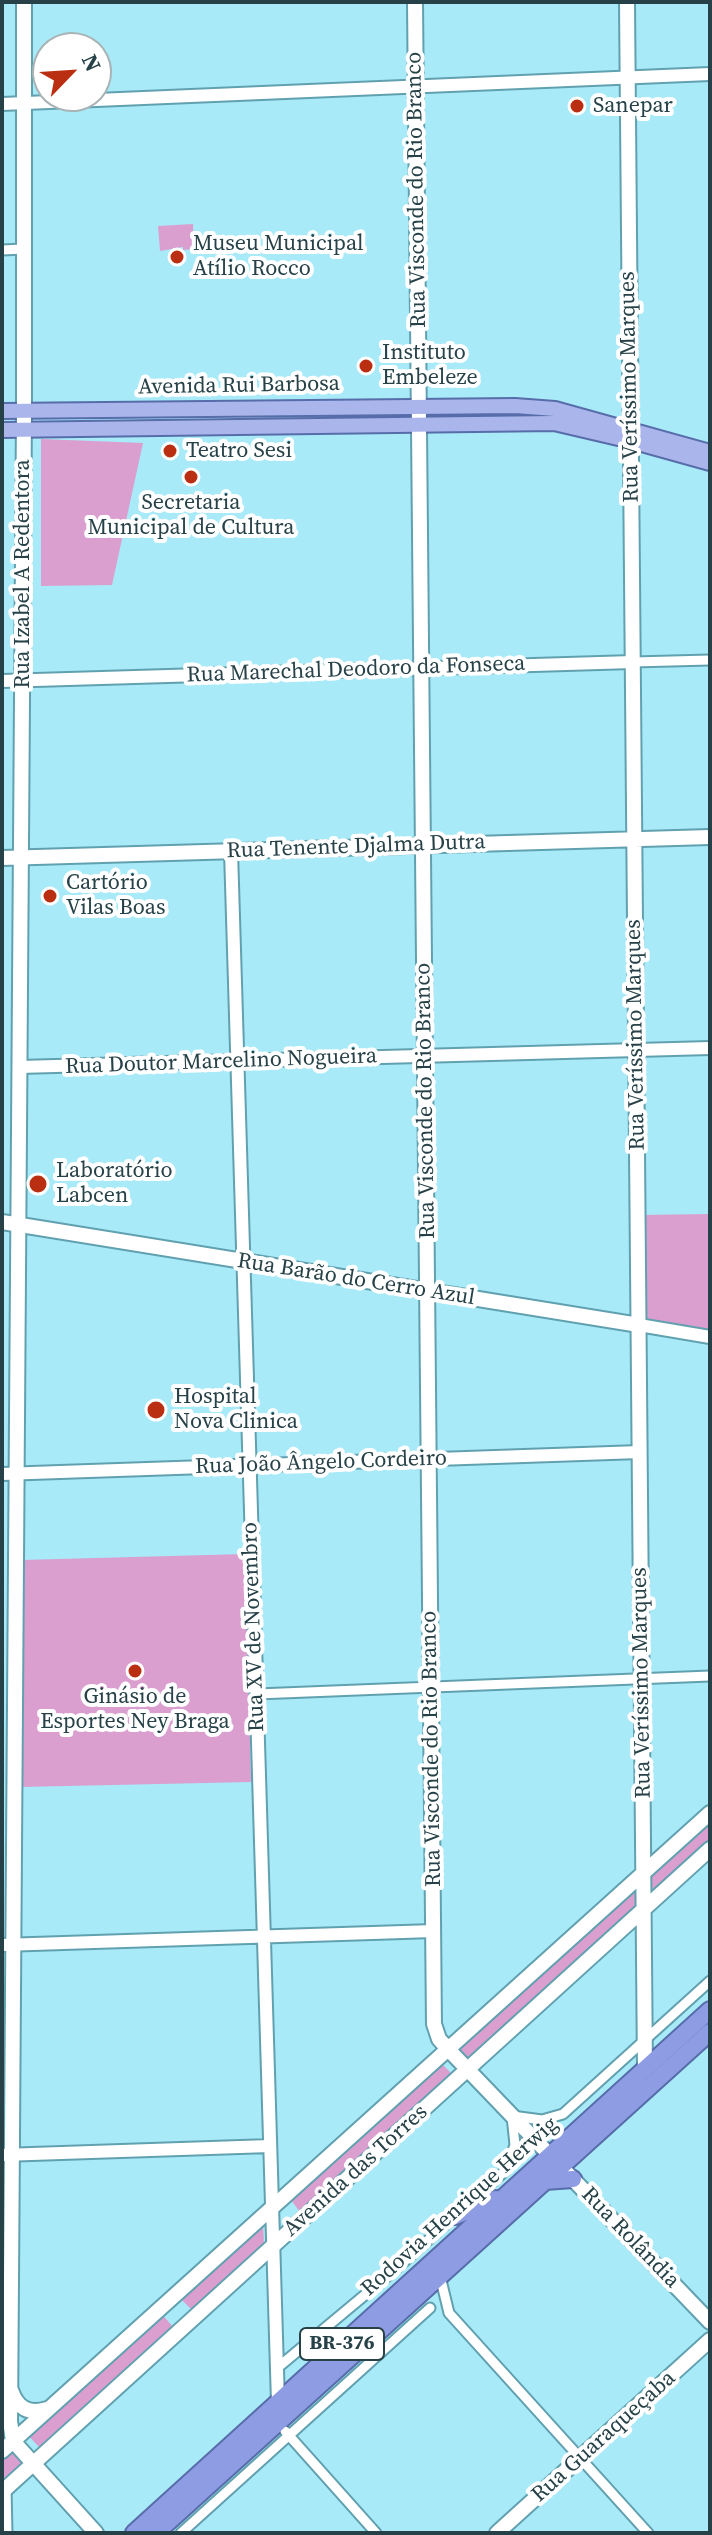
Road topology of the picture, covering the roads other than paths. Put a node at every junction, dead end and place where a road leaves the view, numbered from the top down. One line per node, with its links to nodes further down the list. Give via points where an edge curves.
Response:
1 (24, 2): 7 (main road, Rua Izabel A Redentora)
2 (415, 2): 6 (main road, Rua Visconde do Rio Branco)
3 (627, 2): 5 (main road, Rua Veríssimo Marques)
4 (710, 74): 5 (street)
5 (627, 78): 6 (street); 17 (main road, Rua Veríssimo Marques)
6 (416, 87): 7 (street); 11 (main road, Rua Visconde do Rio Branco)
7 (24, 103): 8 (street); 9 (main road, Rua Izabel A Redentora)
8 (2, 104)
9 (24, 249): 10 (street); 13 (main road, Rua Izabel A Redentora)
10 (2, 250)
11 (419, 406): 13 (main road, Avenida Rui Barbosa); 14 (main road, Rua Visconde do Rio Branco); 17 (main road, Avenida Rui Barbosa, via 555,409)
12 (2, 411): 13 (main road, Avenida Rui Barbosa)
13 (24, 411): 16 (main road, Rua Izabel A Redentora)
14 (419, 426): 16 (main road, Avenida Rui Barbosa); 17 (main road, Avenida Rui Barbosa, via 554,423); 22 (main road, Rua Visconde do Rio Branco)
15 (2, 430): 16 (main road, Avenida Rui Barbosa)
16 (24, 430): 23 (main road, Rua Izabel A Redentora)
17 (631, 435): 18 (main road, Avenida Rui Barbosa); 19 (main road, Avenida Rui Barbosa); 21 (main road, Rua Veríssimo Marques)
18 (710, 452)
19 (710, 463)
20 (710, 660): 21 (street, Rua Marechal Deodoro da Fonseca)
21 (633, 662): 22 (street, Rua Marechal Deodoro da Fonseca); 26 (main road, Rua Veríssimo Marques)
22 (422, 668): 23 (street, Rua Marechal Deodoro da Fonseca); 27 (main road, Rua Visconde do Rio Branco)
23 (22, 680): 24 (street, Rua Marechal Deodoro da Fonseca); 30 (main road, Rua Izabel A Redentora)
24 (2, 681)
25 (710, 837): 26 (main road, Rua Tenente Djalma Dutra)
26 (634, 839): 27 (main road, Rua Tenente Djalma Dutra); 32 (main road, Rua Veríssimo Marques)
27 (423, 845): 28 (main road, Rua Tenente Djalma Dutra); 33 (main road, Rua Visconde do Rio Branco)
28 (231, 851): 30 (main road, Rua Tenente Djalma Dutra); 34 (street, Rua XV de Novembro)
29 (2, 858): 30 (main road, Rua Tenente Djalma Dutra)
30 (21, 858): 35 (main road, Rua Izabel A Redentora)
31 (710, 1048): 32 (street, Rua Doutor Marcelino Nogueira)
32 (636, 1050): 33 (street, Rua Doutor Marcelino Nogueira); 40 (main road, Rua Veríssimo Marques)
33 (425, 1056): 34 (street, Rua Doutor Marcelino Nogueira); 39 (main road, Rua Visconde do Rio Branco)
34 (237, 1061): 35 (street, Rua Doutor Marcelino Nogueira); 38 (street, Rua XV de Novembro)
35 (19, 1067): 37 (main road, Rua Izabel A Redentora)
36 (2, 1222): 37 (main road, Rua Barão do Cerro Azul)
37 (18, 1225): 38 (main road, Rua Barão do Cerro Azul); 45 (main road, Rua Izabel A Redentora)
38 (243, 1262): 39 (main road, Rua Barão do Cerro Azul); 44 (street, Rua XV de Novembro)
39 (428, 1292): 40 (main road, Rua Barão do Cerro Azul); 43 (main road, Rua Visconde do Rio Branco)
40 (639, 1325): 41 (street, Rua Barão do Cerro Azul); 42 (main road, Rua Veríssimo Marques)
41 (710, 1337)
42 (640, 1452): 43 (street, Rua João Ângelo Cordeiro); 47 (main road, Rua Veríssimo Marques)
43 (429, 1459): 44 (street, Rua João Ângelo Cordeiro); 48 (main road, Rua Visconde do Rio Branco)
44 (250, 1466): 45 (street, Rua João Ângelo Cordeiro); 49 (street, Rua XV de Novembro)
45 (9, 1474): 50 (main road, Rua Izabel A Redentora)
46 (710, 1676): 47 (street)
47 (642, 1679): 48 (street); 53 (main road, Rua Veríssimo Marques)
48 (432, 1687): 49 (street); 55 (main road, Rua Visconde do Rio Branco)
49 (257, 1694): 56 (street, Rua XV de Novembro)
50 (8, 1701): 57 (main road, Rua Izabel A Redentora)
51 (710, 1813): 53 (main road, Avenida das Torres)
52 (710, 1849): 54 (main road, Avenida das Torres)
53 (644, 1873): 54 (main road, Rua Veríssimo Marques); 62 (main road, Avenida das Torres)
54 (644, 1909): 60 (main road, Rua Veríssimo Marques); 63 (main road, Avenida das Torres)
55 (434, 1931): 56 (street); 62 (main road, Rua Visconde do Rio Branco, via 434,2024)
56 (264, 1936): 57 (street); 66 (street, Rua XV de Novembro)
57 (7, 1945): 67 (main road, Rua Izabel A Redentora)
58 (710, 1981): 60 (street)
59 (710, 2010): 64 (highway, Rodovia Henrique Herwig / BR-376)
60 (645, 2039): 64 (main road, Rua Veríssimo Marques); 65 (street, via 563,2114 542,2120)
61 (707, 2040): 68 (highway, Rodovia Henrique Herwig / BR-376)
62 (448, 2049): 63 (main road, Rua Visconde do Rio Branco); 70 (main road, Avenida das Torres)
63 (468, 2069): 65 (main road, Rua Visconde do Rio Branco); 72 (main road, Avenida das Torres)
64 (645, 2069): 68 (highway, Rodovia Henrique Herwig / BR-376)
65 (512, 2116): 68 (main road, Rua Visconde do Rio Branco); 71 (street, via 515,2145 510,2164)
66 (270, 2146): 67 (street); 70 (street, Rua XV de Novembro)
67 (7, 2155): 81 (main road, Rua Izabel A Redentora)
68 (561, 2167): 69 (highway, Rodovia Henrique Herwig / BR-376); 73 (highway, Rodovia Henrique Herwig / BR-376); 78 (main road, Rua Rolândia)
69 (508, 2193): 71 (highway); 84 (highway, Rodovia Henrique Herwig / BR-376)
70 (272, 2207): 72 (street, Rua XV de Novembro); 75 (main road, Avenida das Torres)
71 (455, 2216): 82 (street)
72 (273, 2246): 79 (main road, Avenida das Torres); 82 (street, Rua XV de Novembro)
73 (440, 2276): 74 (highway, Rodovia Henrique Herwig / BR-376); 77 (street)
74 (410, 2303): 76 (street); 86 (highway, Rodovia Henrique Herwig / BR-376)
75 (165, 2305): 79 (main road, via 181,2309); 85 (main road, Avenida das Torres)
76 (430, 2308): 77 (street); 86 (street)
77 (449, 2313): 88 (street)
78 (710, 2322)
79 (184, 2326): 89 (main road, Avenida das Torres)
80 (710, 2340): 88 (main road, Rua Guaraqueçaba)
81 (6, 2365): 83 (main road, Rua Izabel A Redentora)
82 (276, 2369): 84 (street, Rua XV de Novembro)
83 (10, 2386): 85 (main road, via 26,2410); 87 (main road, Rua Izabel A Redentora)
84 (278, 2402): 93 (highway, Rodovia Henrique Herwig / BR-376)
85 (49, 2409): 87 (main road, Avenida das Torres)
86 (283, 2429): 94 (highway, Rodovia Henrique Herwig / BR-376); 95 (street); 96 (street)
87 (8, 2446): 89 (main road)
88 (580, 2458): 97 (main road, Rua Guaraqueçaba); 98 (street)
89 (34, 2464): 90 (main road, Avenida das Torres); 92 (main road)
90 (4, 2490): 91 (street)
91 (7, 2533)
92 (96, 2533)
93 (134, 2533)
94 (156, 2533)
95 (181, 2533)
96 (376, 2533)
97 (497, 2533)
98 (648, 2533)

